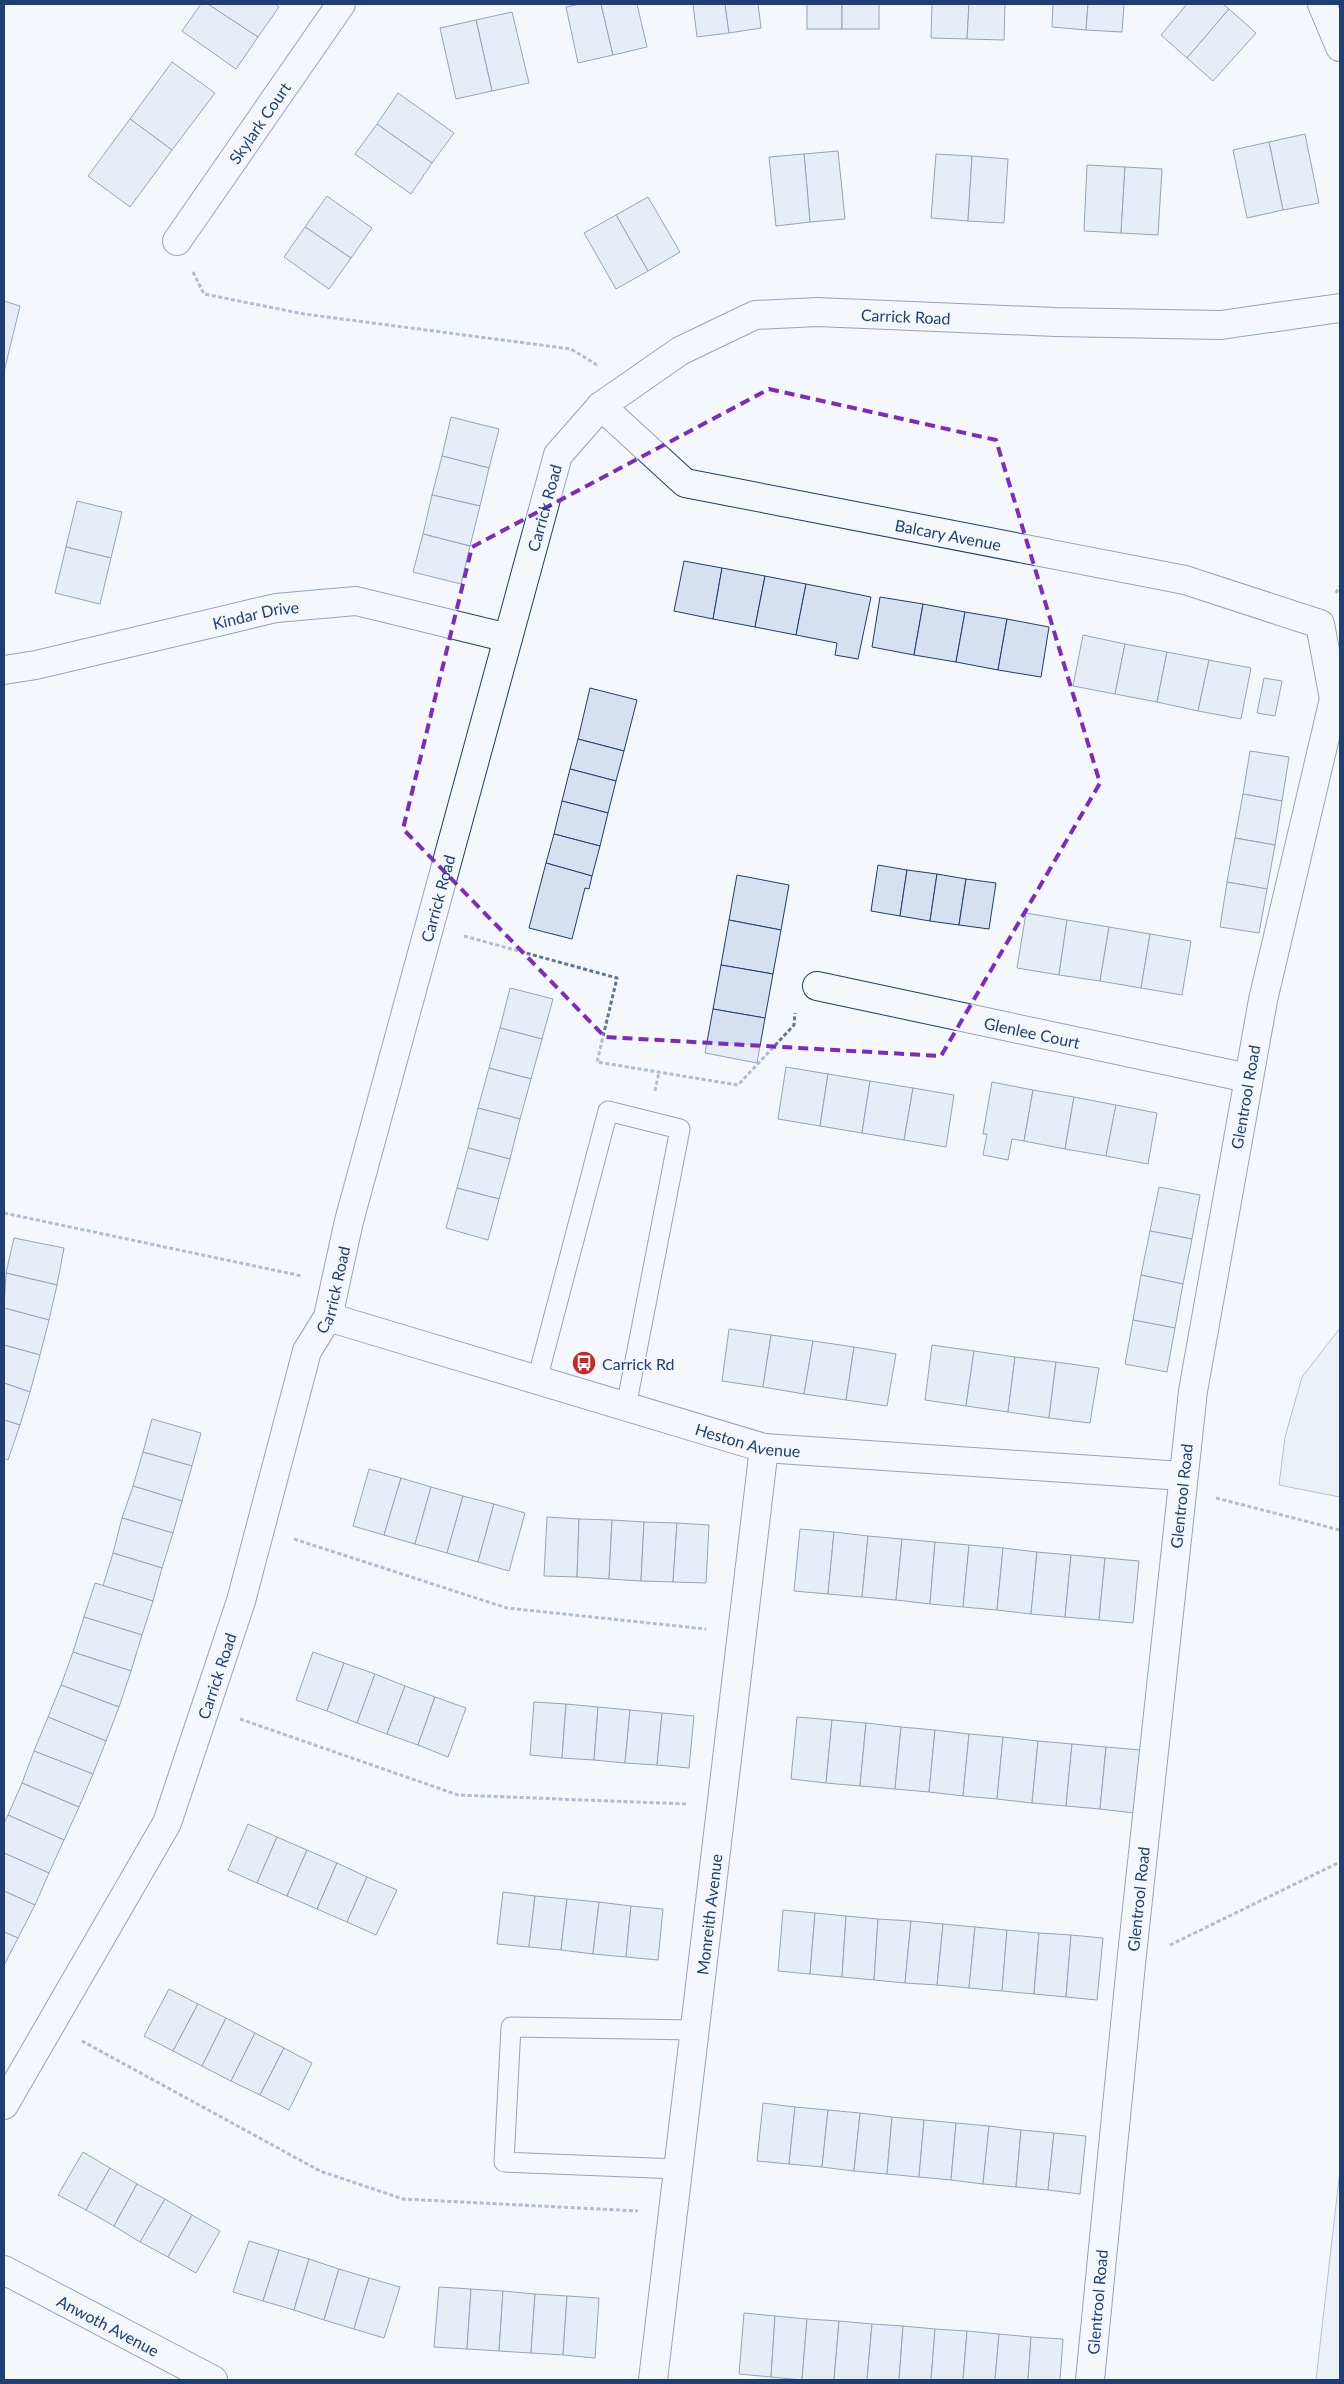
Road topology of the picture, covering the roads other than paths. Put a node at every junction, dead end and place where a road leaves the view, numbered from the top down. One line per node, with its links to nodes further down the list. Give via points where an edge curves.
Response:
1 (341, 4): 4 (street, Skylark Court)
2 (1322, 4): 3 (street)
3 (1340, 47)
4 (177, 241)
5 (1340, 308): 6 (street, Carrick Road, via 1221,325 817,312 755,315 680,351)
6 (601, 406): 7 (street, Balcary Avenue, via 685,483 1186,580); 8 (street, Carrick Road, via 558,455)
7 (1320, 624): 11 (street, Glentrool Road, via 1334,699 1262,1000)
8 (508, 638): 9 (street, Kindar Drive, via 356,601 276,608); 12 (street, Carrick Road, via 334,1283)
9 (4, 670)
10 (817, 986): 11 (street, Glenlee Court)
11 (1248, 1078): 16 (street, Glentrool Road, via 1193,1391)
12 (328, 1317): 13 (street, Heston Avenue); 18 (street, Carrick Road, via 307,1351 241,1601 167,1823)
13 (537, 1380): 14 (street, Heston Avenue); 14 (lane, via 608,1111 680,1129)
14 (626, 1407): 15 (street, Heston Avenue)
15 (764, 1448): 16 (street, Heston Avenue); 17 (street, Monreith Avenue)
16 (1182, 1483): 23 (street, Glentrool Road)
17 (695, 2030): 19 (street, Monreith Avenue); 19 (lane, via 511,2027 504,2162)
18 (4, 2105)
19 (678, 2169): 22 (street, Monreith Avenue)
20 (4, 2270): 21 (street, Anwoth Avenue)
21 (213, 2380)
22 (653, 2380)
23 (1090, 2380)

